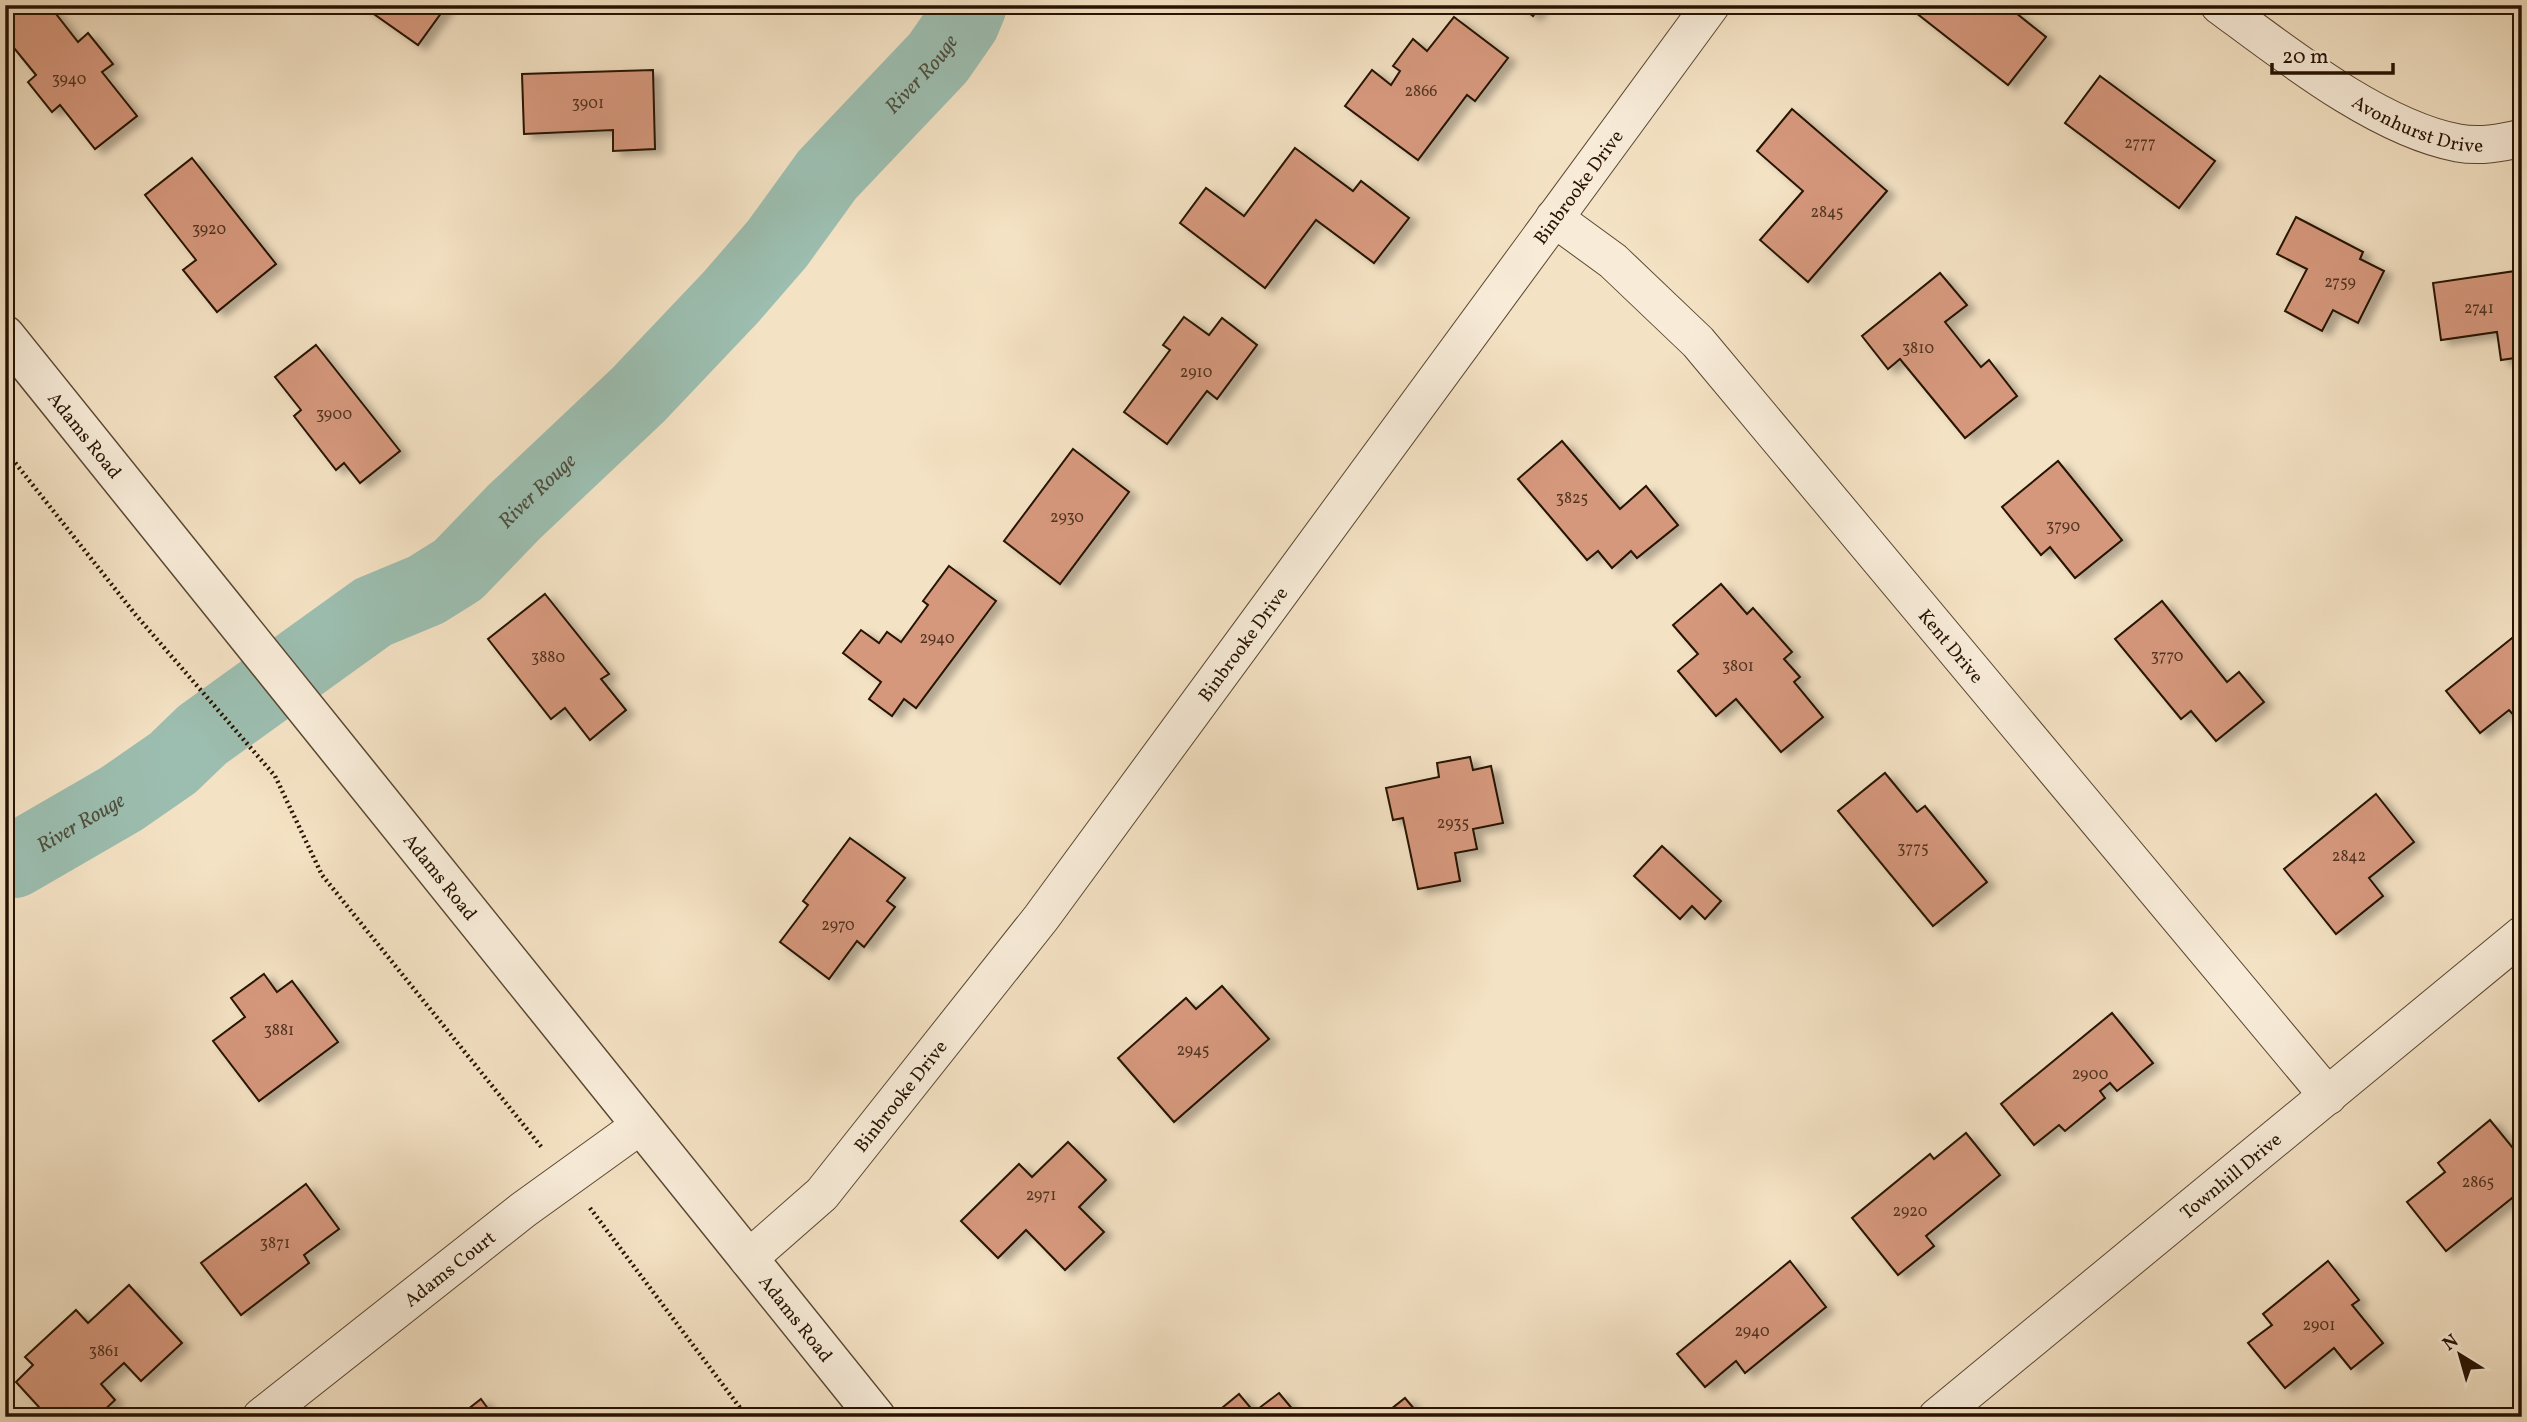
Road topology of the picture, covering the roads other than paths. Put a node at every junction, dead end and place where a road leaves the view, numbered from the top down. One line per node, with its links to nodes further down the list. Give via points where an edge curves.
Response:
1 (1711, 5): 4 (street, Binbrooke Drive)
2 (2219, 5): 3 (street, Avonhurst Drive, via 2367,106 2416,130 2459,144 2493,145)
3 (2522, 138)
4 (1554, 218): 7 (street, Kent Drive, via 1613,261 1698,342); 9 (street, Binbrooke Drive, via 975,1004 822,1194)
5 (5, 335): 8 (street, Adams Road)
6 (2522, 935): 7 (street, Townhill Drive)
7 (2328, 1096): 12 (street, Townhill Drive)
8 (641, 1125): 9 (street, Adams Road); 10 (street, Adams Court, via 512,1218)
9 (748, 1259): 11 (street, Adams Road)
10 (261, 1417)
11 (876, 1417)
12 (1937, 1417)

